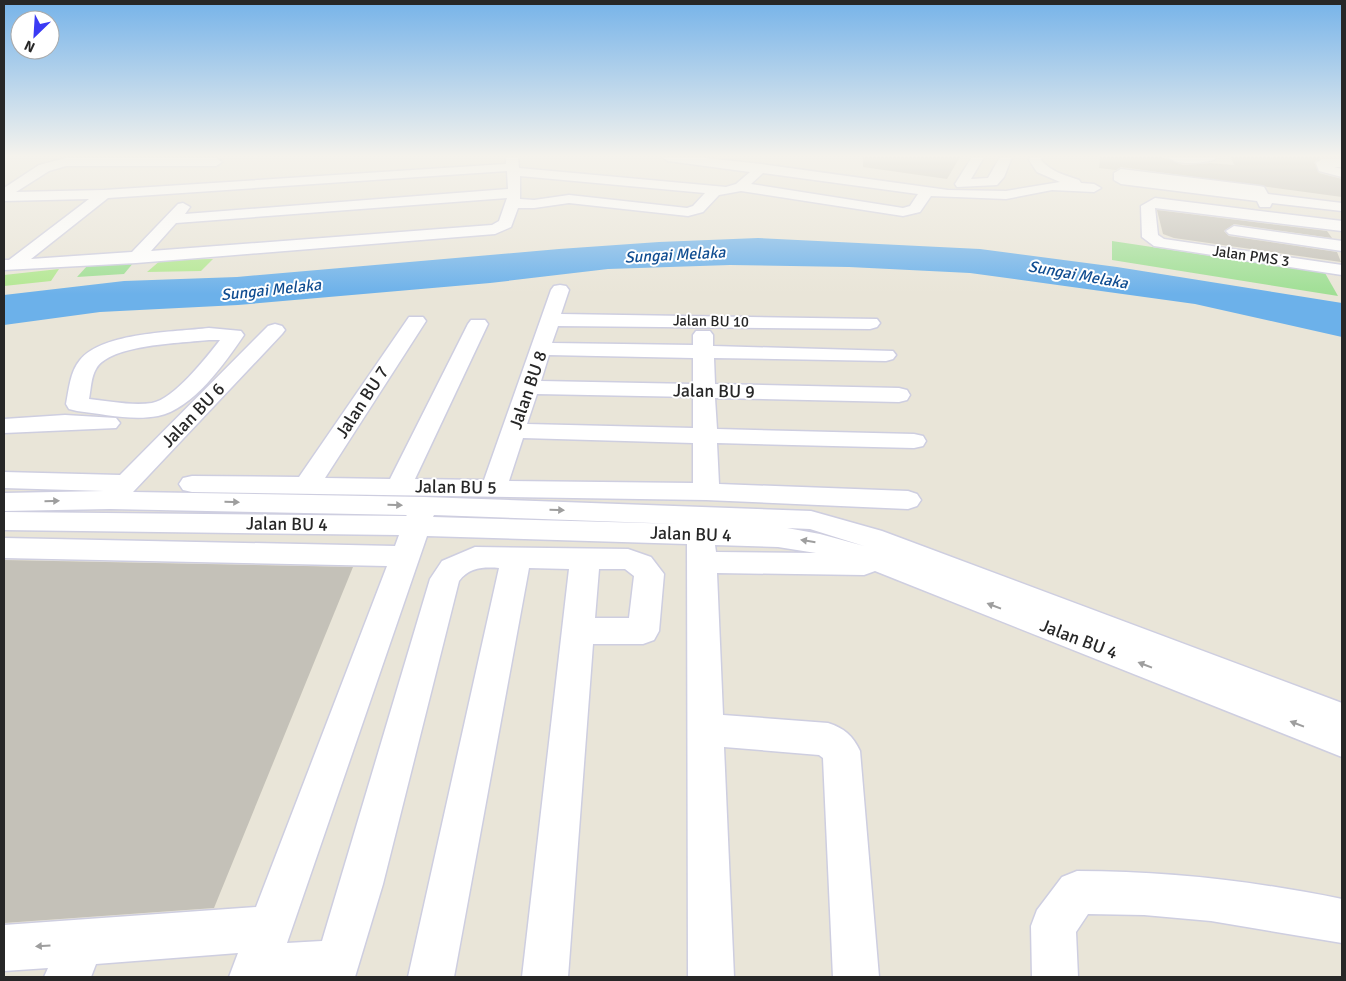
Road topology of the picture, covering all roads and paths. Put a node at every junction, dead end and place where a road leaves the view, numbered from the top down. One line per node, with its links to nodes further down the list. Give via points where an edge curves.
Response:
1 (92, 203): 22 (street)
2 (188, 203): 18 (street)
3 (436, 203): 18 (street)
4 (513, 203): 21 (street, via 506,224 486,230)
5 (530, 203): 6 (street)
6 (543, 203)
7 (604, 203): 8 (street, via 688,212)
8 (703, 203)
9 (843, 203): 10 (street, via 903,212 915,209)
10 (919, 203)
11 (1154, 203): 23 (street, Jalan PMS 3, via 1148,206 1155,219 1150,237 1160,243)
12 (1164, 203): 17 (street, Jalan PMS 3)
13 (1217, 203): 17 (street)
14 (1279, 203): 16 (street)
15 (1304, 203): 16 (street)
16 (1305, 206): 17 (street)
17 (1342, 218)
18 (172, 219): 21 (street)
19 (1217, 228): 20 (street)
20 (1342, 246)
21 (136, 258): 22 (street)
22 (8, 265)
23 (1342, 270)
24 (560, 290): 25 (street, Jalan BU 8)
25 (552, 320): 27 (street, Jalan BU 10); 31 (street, Jalan BU 8)
26 (416, 321): 45 (street, Jalan BU 7)
27 (703, 321): 28 (street, Jalan BU 10); 32 (street)
28 (870, 323)
29 (478, 324): 46 (lane)
30 (276, 330): 35 (street, Jalan BU 6)
31 (542, 349): 32 (street); 36 (street, Jalan BU 8)
32 (704, 352): 33 (street); 37 (street)
33 (886, 355)
34 (208, 368): 34 (street, via 174,402 158,409 77,404 87,365 93,357 114,348 209,334 234,335); 35 (street)
35 (238, 368): 39 (street, Jalan BU 6)
36 (528, 387): 37 (street, Jalan BU 9); 41 (street, Jalan BU 8)
37 (704, 391): 38 (street, Jalan BU 9); 42 (street)
38 (899, 395)
39 (183, 425): 40 (street, via 65,422); 48 (street, Jalan BU 6)
40 (4, 426)
41 (514, 431): 42 (street); 47 (street, Jalan BU 8)
42 (705, 435): 43 (street); 49 (street)
43 (914, 441)
44 (4, 480): 48 (street, Jalan BU 5)
45 (308, 484): 46 (street, Jalan BU 5); 48 (street, Jalan BU 5)
46 (399, 486): 47 (street, Jalan BU 5)
47 (494, 488): 49 (street, Jalan BU 5)
48 (118, 492): 51 (street, Jalan BU 4, one-way to 48); 53 (street, Jalan BU 4, one-way to 53)
49 (706, 492): 50 (street, Jalan BU 5)
50 (908, 500)
51 (4, 502)
52 (4, 522): 53 (street, Jalan BU 4)
53 (415, 529): 54 (street); 55 (street, Jalan BU 4); 59 (street, Jalan BU 4, one-way to 59, via 811,520 872,538); 64 (street)
54 (4, 548)
55 (702, 548): 60 (street); 61 (street, Jalan BU 4, one-way to 55, via 843,548 778,537)
56 (516, 558): 57 (street); 66 (street, via 475,557 452,569 445,579); 67 (street)
57 (585, 558): 58 (street); 58 (street, via 628,559 641,564 649,574 643,631)
58 (578, 631): 68 (street)
59 (1342, 718)
60 (706, 730): 69 (street); 70 (street, via 828,739 841,751)
61 (1342, 741)
62 (1342, 921): 71 (street, via 1276,906 1126,891 1077,892 1053,926)
63 (4, 948): 65 (street, one-way to 63)
64 (259, 958): 65 (street); 66 (street)
65 (75, 960)
66 (336, 970)
67 (431, 977)
68 (545, 977)
69 (711, 977)
70 (856, 977)
71 (1055, 977)

